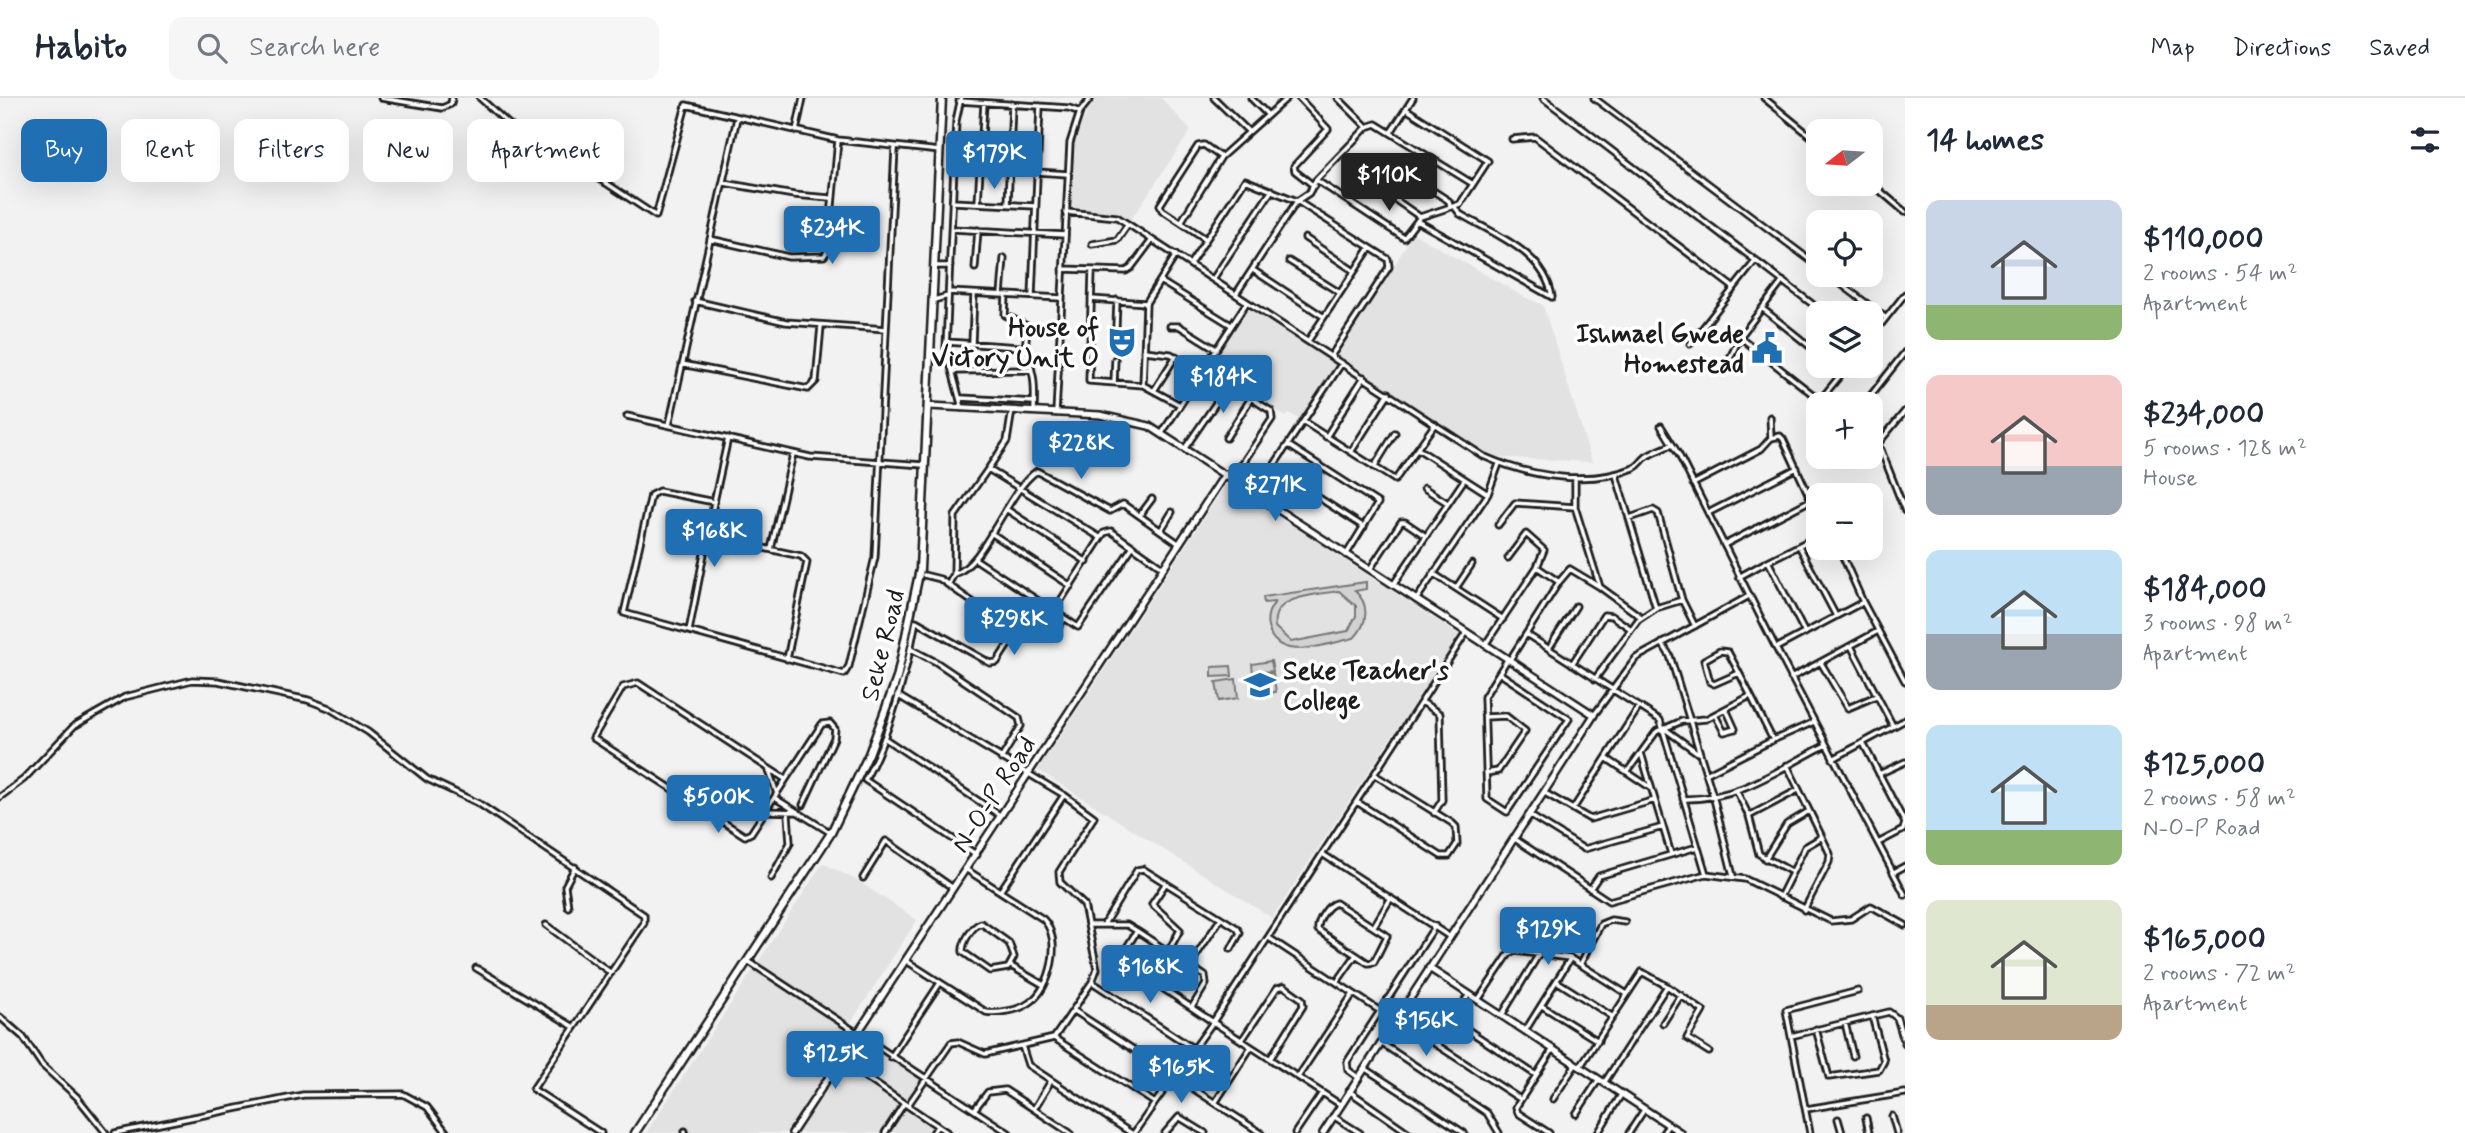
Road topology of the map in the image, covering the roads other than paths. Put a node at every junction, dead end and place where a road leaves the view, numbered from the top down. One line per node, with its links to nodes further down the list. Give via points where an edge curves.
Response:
1 (381, 98): 2 (street, via 442,107)
2 (453, 98)
3 (480, 98): 25 (street, via 524,139 656,216 686,105)
4 (803, 98): 27 (street)
5 (942, 98): 34 (main road, Seke Road)
6 (1024, 98): 20 (street)
7 (1091, 98): 23 (street)
8 (1214, 98): 28 (street)
9 (1251, 98): 24 (street)
10 (1287, 98): 24 (street)
11 (1299, 98): 43 (street, via 1328,129 1294,166)
12 (1338, 98): 26 (street)
13 (1413, 98): 22 (street)
14 (1543, 98): 71 (street)
15 (1594, 98): 69 (street)
16 (1764, 98): 30 (street)
17 (960, 100): 18 (street); 48 (street)
18 (984, 103): 19 (street); 49 (street)
19 (1012, 104): 20 (street); 50 (street)
20 (1023, 105): 21 (street)
21 (1040, 106): 23 (street); 38 (street)
22 (1406, 109): 29 (street); 42 (street, via 1488,161)
23 (1080, 112): 39 (street, via 1070,143)
24 (1267, 114): 28 (street)
25 (737, 118): 27 (street); 41 (street)
26 (1367, 127): 29 (street, via 1381,124 1385,132); 40 (street)
27 (796, 131): 32 (street)
28 (1248, 131): 35 (street)
29 (1391, 132): 42 (street)
30 (1806, 132)
31 (1512, 139): 85 (street, via 1535,137)
32 (838, 140): 33 (street); 46 (street)
33 (895, 148): 34 (street); 109 (street)
34 (940, 151): 74 (main road, Seke Road)
35 (1221, 157): 56 (street); 56 (street, via 1198,146 1161,203 1162,210)
36 (1388, 162): 52 (street)
37 (1353, 170): 55 (street)
38 (1037, 172): 39 (street); 51 (street)
39 (1068, 174): 53 (street)
40 (1316, 180): 43 (street); 55 (street, via 1400,237 1408,236)
41 (724, 183): 46 (street); 63 (street)
42 (1473, 184): 52 (street, via 1460,204)
43 (1314, 186): 47 (street)
44 (1272, 190): 47 (street); 64 (street, via 1243,181); 81 (street)
45 (1883, 193): 54 (street)
46 (831, 198): 63 (street, via 824,256 789,257)
47 (1297, 201): 67 (street); 78 (street)
48 (952, 202): 49 (street); 58 (street)
49 (978, 202): 50 (street)
50 (1008, 204): 51 (street)
51 (1035, 206): 60 (street)
52 (1452, 206): 55 (street); 55 (street, via 1531,256 1552,297)
53 (1066, 212): 57 (street, via 1112,216); 61 (street)
54 (1905, 212)
55 (1419, 219)
56 (1181, 222): 64 (street)
57 (1128, 224): 65 (street); 66 (street, via 1117,240)
58 (952, 229): 59 (street); 75 (street)
59 (978, 230): 60 (street); 76 (street)
60 (1033, 234): 61 (street); 92 (street)
61 (1065, 234): 77 (street)
62 (1306, 238): 80 (street)
63 (710, 239): 97 (street)
64 (1206, 239): 73 (street)
65 (1153, 240): 68 (street); 79 (street, via 1132,268)
66 (1092, 244)
67 (1370, 248): 80 (street); 121 (street, via 1390,264)
68 (1176, 254): 73 (street); 82 (street)
69 (1806, 257)
70 (1004, 258): 91 (street)
71 (1756, 260): 83 (street); 85 (street)
72 (1289, 261): 86 (street)
73 (1190, 264): 81 (street)
74 (935, 265): 75 (street); 95 (main road, Seke Road)
75 (950, 266): 87 (street)
76 (975, 268)
77 (1063, 269): 79 (street); 93 (street)
78 (1252, 270): 89 (street); 102 (street)
79 (1091, 271): 94 (street)
80 (1354, 271): 86 (street)
81 (1213, 279): 89 (street)
82 (1160, 281): 100 (street); 105 (street)
83 (1783, 281): 98 (street); 101 (street)
84 (1845, 287): 103 (street)
85 (1734, 288): 115 (street)
86 (1340, 293): 102 (street)
87 (949, 294): 88 (street); 95 (street); 112 (street)
88 (974, 294): 91 (street); 113 (street)
89 (1237, 294): 99 (street)
90 (1905, 294): 103 (street)
91 (1003, 295): 92 (street); 118 (street, via 1006,315 1027,326)
92 (1032, 296): 93 (street)
93 (1061, 298): 147 (street)
94 (1091, 299): 96 (street); 131 (street, via 1087,379)
95 (933, 300): 142 (main road, Seke Road)
96 (1117, 300): 100 (street); 108 (street)
97 (695, 301): 106 (street, via 786,323); 123 (street)
98 (1809, 301)
99 (1247, 302): 105 (street); 111 (street)
100 (1146, 303): 117 (street)
101 (1763, 309): 110 (street); 114 (street)
102 (1324, 317): 111 (street)
103 (1886, 318): 104 (street)
104 (1883, 322)
105 (1231, 325): 116 (street)
106 (821, 326): 109 (street); 123 (street, via 816,381 808,389)
107 (1170, 326): 116 (street, via 1179,326)
108 (1116, 327)
109 (887, 329): 168 (street)
110 (1740, 337): 125 (street); 134 (street)
111 (1308, 341): 121 (street)
112 (947, 342): 113 (street); 127 (street)
113 (972, 343): 118 (street, via 1016,345)
114 (1806, 343)
115 (1689, 344)
116 (1216, 349): 128 (street)
117 (1144, 351): 120 (street); 132 (street)
118 (1025, 352): 126 (street)
119 (1905, 352): 136 (street)
120 (1176, 356): 128 (street); 133 (street)
121 (1331, 356): 124 (street)
122 (1115, 359): 131 (street)
123 (682, 363): 152 (street)
124 (1342, 363): 129 (street); 150 (street)
125 (1727, 363)
126 (1031, 370): 127 (street); 140 (street)
127 (954, 371): 138 (street)
128 (1200, 373): 141 (street)
129 (1364, 377): 137 (street); 156 (street)
130 (1838, 378): 135 (street)
131 (1115, 383): 132 (street)
132 (1143, 385): 133 (street)
133 (1155, 389): 141 (street)
134 (1810, 392)
135 (1827, 392)
136 (1873, 392)
137 (1389, 393): 151 (street); 165 (street)
138 (961, 398): 140 (street); 143 (street)
139 (1251, 398): 158 (street); 163 (street, via 1228,384); 177 (street, via 1273,416)
140 (1034, 402): 146 (street)
141 (1180, 405): 154 (street)
142 (929, 406): 143 (street); 170 (main road, Seke Road)
143 (962, 408): 144 (street)
144 (1012, 410): 146 (street); 174 (street, via 1007,441)
145 (1905, 411): 160 (street)
146 (1034, 412): 147 (street)
147 (1056, 413): 154 (street, via 1110,416)
148 (627, 416): 152 (street)
149 (1770, 417): 159 (street)
150 (1304, 422): 156 (street); 161 (street)
151 (1435, 424): 164 (street); 169 (street)
152 (670, 425): 157 (street)
153 (1661, 426): 162 (street)
154 (1163, 433): 163 (street)
155 (1395, 433): 172 (street)
156 (1326, 437): 165 (street)
157 (728, 438): 166 (street); 186 (street)
158 (1226, 438)
159 (1771, 438): 173 (street, via 1783,439); 180 (street, via 1761,449)
160 (1883, 438)
161 (1289, 445): 171 (street); 196 (street, via 1376,501 1378,506)
162 (1671, 445): 176 (street); 180 (street)
163 (1185, 448): 175 (street)
164 (1418, 449): 172 (street, via 1397,479); 179 (street)
165 (1350, 452): 172 (street)
166 (793, 454): 168 (street); 207 (street)
167 (1883, 459): 190 (street)
168 (881, 463): 170 (street); 253 (street, via 875,557 848,670 841,674)
169 (1500, 463): 178 (street); 184 (street)
170 (926, 466): 318 (main road, Seke Road, via 920,569 908,635 878,732)
171 (1273, 467): 183 (street); 196 (street)
172 (1374, 467)
173 (1797, 468): 192 (street); 204 (street, via 1811,499)
174 (988, 469): 181 (street); 219 (street, via 955,516)
175 (1225, 474): 177 (street); 203 (street, N-O-P Road)
176 (1615, 474): 178 (street); 194 (street)
177 (1232, 479): 183 (street)
178 (1575, 479): 188 (street)
179 (1464, 480): 184 (street); 187 (street)
180 (1693, 484): 192 (street)
181 (1020, 488): 189 (street); 193 (street, via 1040,471 1110,511 1123,504); 201 (street)
182 (1424, 488): 187 (street)
183 (1255, 494): 208 (street)
184 (1488, 494): 218 (street)
185 (1152, 499): 193 (street)
186 (714, 502): 200 (street); 241 (street, via 659,491 651,495 624,613)
187 (1446, 502): 199 (street)
188 (1575, 507): 195 (street, via 1515,503); 226 (street)
189 (1006, 509): 198 (street); 213 (street)
190 (1905, 511)
191 (1172, 512): 197 (street)
192 (1708, 513): 204 (street)
193 (1140, 515): 197 (street)
194 (1630, 518): 230 (street, via 1653,510 1658,513); 233 (street)
195 (1498, 525)
196 (1364, 527): 208 (street)
197 (1161, 530): 203 (street)
198 (991, 533): 209 (street); 225 (street)
199 (1424, 535): 217 (street, via 1401,522); 224 (street)
200 (707, 536): 207 (street); 241 (street)
201 (1101, 538): 206 (street, via 1111,531); 213 (street)
202 (1806, 542): 205 (street)
203 (1178, 543): 215 (street, N-O-P Road)
204 (1724, 545): 221 (street)
205 (1799, 545): 212 (street); 235 (street)
206 (1133, 546): 215 (street); 237 (street, via 1078,627)
207 (771, 549): 253 (street, via 801,556 807,562)
208 (1346, 555): 217 (street)
209 (975, 558): 219 (street, via 963,572); 234 (street)
210 (1508, 558): 216 (street, via 1522,536 1530,535 1544,550)
211 (1844, 560): 231 (street)
212 (1768, 561): 221 (street); 243 (street)
213 (1087, 562): 225 (street)
214 (1472, 564): 227 (street)
215 (1162, 566): 291 (street, N-O-P Road)
216 (1537, 567): 222 (street); 238 (street)
217 (1370, 569): 224 (street)
218 (1434, 573): 227 (street); 229 (street)
219 (954, 574): 223 (street)
220 (923, 575): 223 (street)
221 (1739, 577): 228 (street)
222 (1559, 582): 226 (street, via 1570,569); 245 (street)
223 (948, 585): 252 (street, via 1012,630 1013,637 997,662 990,663 916,621)
224 (1393, 585): 229 (street)
225 (1072, 586): 234 (street)
226 (1601, 587): 236 (street)
227 (1456, 588): 238 (street)
228 (1749, 596): 239 (street); 251 (street)
229 (1416, 600): 244 (street)
230 (1682, 600): 233 (street); 239 (street)
231 (1863, 602): 235 (street); 242 (street)
232 (1576, 606): 250 (street)
233 (1656, 608): 236 (street)
234 (1054, 611): 237 (street)
235 (1836, 616): 243 (street)
236 (1641, 617): 240 (street)
237 (1064, 619): 246 (street)
238 (1503, 619): 248 (street)
239 (1695, 626): 247 (street)
240 (1630, 629): 256 (street, via 1604,615); 260 (street)
241 (690, 631): 253 (street)
242 (1878, 631): 249 (street); 261 (street)
243 (1805, 633): 251 (street)
244 (1466, 634): 248 (street); 266 (street)
245 (1526, 634): 250 (street); 254 (street)
246 (1053, 635)
247 (1662, 643): 262 (street, via 1636,658); 273 (street, via 1671,656)
248 (1485, 645): 254 (street)
249 (1851, 646): 255 (street); 265 (street)
250 (1549, 648): 256 (street)
251 (1776, 648): 259 (street)
252 (911, 649): 263 (street); 284 (street, via 1020,718 1021,726)
253 (787, 659)
254 (1508, 660): 257 (street); 269 (street)
255 (1821, 663): 259 (street); 265 (street, via 1848,708)
256 (1572, 664): 260 (street)
257 (1499, 673): 271 (street, via 1485,697); 290 (street, via 1569,719 1507,812 1487,799)
258 (1739, 673): 258 (street, via 1714,684 1704,660 1725,650); 264 (street)
259 (1791, 678): 274 (street)
260 (1595, 679): 262 (street)
261 (1905, 681)
262 (1612, 690): 267 (street); 269 (street)
263 (897, 695): 277 (street); 284 (street)
264 (1751, 696): 268 (street); 278 (street)
265 (1876, 696): 275 (street)
266 (1422, 702): 293 (street); 312 (street, via 1440,714 1442,800)
267 (1639, 707): 276 (street, via 1660,720); 283 (street)
268 (1726, 709): 270 (street); 270 (street, via 1735,729 1724,732)
269 (1594, 715): 299 (street)
270 (1715, 715): 273 (street)
271 (1485, 717): 290 (street); 290 (street, via 1506,716 1525,731 1498,771)
272 (1905, 720): 275 (street)
273 (1690, 722): 276 (street); 282 (street)
274 (1814, 722): 278 (street); 280 (street)
275 (1893, 726): 279 (street)
276 (1663, 729): 281 (street); 282 (street); 303 (street)
277 (884, 737): 314 (street); 324 (street, via 865,780)
278 (1773, 740): 292 (street)
279 (1863, 743): 285 (street); 294 (street)
280 (1826, 745): 285 (street); 287 (street)
281 (1641, 752): 289 (street); 296 (street)
282 (1700, 755): 292 (street)
283 (1606, 758): 289 (street); 308 (street)
284 (1001, 759): 291 (street)
285 (1833, 759): 321 (street)
286 (1905, 762): 294 (street)
287 (1787, 765): 297 (street); 298 (street)
288 (768, 768): 295 (street); 301 (street); 309 (street, via 633,682 623,687 593,738 742,835 749,835)
289 (1627, 772): 296 (street)
290 (1486, 773)
291 (1029, 774): 300 (street); 314 (street, N-O-P Road)
292 (1706, 774): 304 (street)
293 (1375, 775): 306 (street); 312 (street)
294 (1879, 775): 321 (street, via 1905,823 1903,830)
295 (785, 779): 301 (street); 307 (street, via 822,724 833,726 834,738)
296 (1651, 788): 305 (street)
297 (1798, 790): 310 (street); 316 (street)
298 (1737, 792): 304 (street); 316 (street)
299 (1545, 793): 308 (street); 315 (street)
300 (1064, 795): 339 (street); 349 (street, via 1094,815 1059,872 1060,882 1083,902)
301 (776, 796): 309 (street); 311 (street)
302 (0, 797): 328 (street, via 24,779 74,726 125,697 192,680 218,681 329,708 427,779 478,803)
303 (1684, 799): 304 (street); 322 (street)
304 (1714, 799): 333 (street)
305 (1655, 800): 308 (street, via 1600,818 1590,819); 317 (street)
306 (1357, 802): 312 (street, via 1446,858 1457,845 1456,827); 325 (street)
307 (803, 805)
308 (1573, 809)
309 (765, 811): 313 (street)
310 (1809, 811): 319 (street); 326 (street, via 1787,824)
311 (797, 812): 313 (street); 318 (street)
312 (1434, 813)
313 (788, 814): 334 (street, via 790,843)
314 (1001, 816): 324 (street, N-O-P Road)
315 (1531, 816): 317 (street, via 1584,849); 320 (street)
316 (1749, 816): 326 (street, via 1759,854)
317 (1662, 827): 323 (street)
318 (831, 833): 362 (main road, Seke Road)
319 (1822, 837): 330 (street, via 1805,847); 344 (street, via 1829,862)
320 (1515, 839): 338 (street); 354 (street)
321 (1878, 842): 331 (street)
322 (1697, 847): 323 (street); 332 (street)
323 (1671, 854): 338 (street, via 1600,876)
324 (977, 855): 329 (street, N-O-P Road)
325 (1324, 855): 342 (street); 355 (street)
326 (1765, 859): 330 (street)
327 (1905, 866): 331 (street)
328 (575, 867): 343 (street, via 565,886); 368 (street, via 643,915 644,923)
329 (967, 870): 337 (street, N-O-P Road); 339 (street)
330 (1793, 872): 341 (street)
331 (1894, 872): 340 (street)
332 (1706, 874): 333 (street); 338 (street, via 1615,901)
333 (1732, 876): 341 (street)
334 (771, 878)
335 (863, 878): 337 (street, via 886,841)
336 (1166, 883): 345 (street); 347 (street, via 1137,870); 357 (street, via 1152,904 1180,930)
337 (953, 888): 361 (street, N-O-P Road)
338 (1590, 889)
339 (1001, 890): 373 (street, via 1050,927 1055,962)
340 (1905, 895)
341 (1780, 897): 344 (street)
342 (1391, 898): 351 (street); 352 (street)
343 (568, 907)
344 (1804, 909): 350 (street, via 1839,920 1858,916 1871,906)
345 (1221, 918): 356 (street, via 1240,932); 364 (street)
346 (1625, 922): 363 (street, via 1601,924)
347 (1104, 924): 349 (street); 353 (street, via 1127,925)
348 (546, 925): 368 (street)
349 (1090, 925): 369 (street, via 1097,969)
350 (1905, 925)
351 (1374, 926): 359 (street, via 1387,938 1374,962); 359 (street, via 1336,903 1318,923 1318,930)
352 (1435, 926): 354 (street); 384 (street)
353 (1137, 931): 357 (street); 382 (street, via 1122,961)
354 (1450, 937): 367 (street)
355 (1269, 939): 370 (street); 391 (street)
356 (1231, 948)
357 (1168, 952): 364 (street)
358 (1539, 954): 360 (street); 380 (street, via 1511,951); 385 (street)
359 (1356, 955): 370 (street)
360 (1570, 958): 363 (street); 371 (street)
361 (905, 960): 372 (street); 397 (street, N-O-P Road)
362 (748, 961): 397 (street); 448 (main road, Seke Road)
363 (1581, 963): 378 (street)
364 (1190, 965): 382 (street, via 1207,981)
365 (1011, 966): 365 (street, via 990,971 963,953 976,925 986,923 1009,943 1014,953); 373 (street)
366 (476, 968): 394 (street)
367 (1429, 968): 377 (street); 389 (street)
368 (611, 972): 394 (street)
369 (1092, 982): 383 (street); 407 (street)
370 (1337, 982): 376 (street)
371 (1558, 982): 381 (street); 388 (street)
372 (940, 983): 373 (street, via 991,1013 1029,1003); 411 (street)
373 (1042, 984)
374 (1667, 986): 378 (street, via 1642,972); 379 (street); 422 (street)
375 (1858, 992): 398 (street, via 1786,1010)
376 (1353, 993): 384 (street); 418 (street)
377 (1469, 994): 380 (street); 390 (street)
378 (1627, 994): 388 (street)
379 (1681, 995): 392 (street); 409 (street, via 1703,1011 1687,1038)
380 (1478, 1000): 385 (street)
381 (1542, 1006): 396 (street); 401 (street)
382 (1192, 1007): 391 (street)
383 (1073, 1010): 399 (street); 417 (street)
384 (1380, 1011): 419 (street, via 1347,1062 1348,1070)
385 (1502, 1015): 396 (street)
386 (1872, 1016): 393 (street); 395 (street, via 1884,1062 1878,1070 1829,1077); 404 (street, via 1894,1015)
387 (0, 1017): 444 (street)
388 (1614, 1017): 401 (street)
389 (1397, 1018): 402 (street); 403 (street)
390 (1453, 1020): 403 (street); 416 (street)
391 (1213, 1022): 400 (street); 407 (street)
392 (1663, 1023)
393 (1845, 1023): 395 (street); 410 (street)
394 (574, 1027): 447 (street, via 533,1089)
395 (1816, 1029): 398 (street)
396 (1525, 1031): 408 (street)
397 (855, 1033): 411 (street); 412 (street, N-O-P Road)
398 (1791, 1036): 434 (street)
399 (1054, 1038): 405 (street); 429 (street)
400 (1242, 1040): 406 (street); 413 (street, via 1277,988 1284,986 1302,999 1303,1006)
401 (1598, 1041): 414 (street)
402 (1381, 1043): 415 (street); 464 (street, via 1487,1113)
403 (1438, 1044): 427 (street)
404 (1905, 1044)
405 (1021, 1046): 420 (street, via 985,1054 951,1043); 421 (street, via 1028,1065)
406 (1251, 1047): 413 (street); 430 (street)
407 (1194, 1049): 417 (street)
408 (1553, 1049): 414 (street); 416 (street)
409 (1709, 1052)
410 (1853, 1056)
411 (891, 1057): 420 (street)
412 (839, 1059): 431 (street); 449 (street, N-O-P Road)
413 (1270, 1059): 418 (street)
414 (1578, 1065): 422 (street); 428 (street)
415 (1365, 1068): 419 (street); 463 (street)
416 (1536, 1075): 427 (street)
417 (1174, 1077): 429 (street); 430 (street)
418 (1298, 1077): 424 (street)
419 (1359, 1078): 423 (street)
420 (925, 1080): 431 (street); 435 (street)
421 (1051, 1081): 433 (street); 455 (street)
422 (1602, 1081): 426 (street); 437 (street)
423 (1349, 1091): 432 (street); 462 (street)
424 (1322, 1093): 432 (street); 459 (street)
425 (1905, 1093): 434 (street)
426 (1621, 1094): 436 (street); 466 (street)
427 (1520, 1099): 465 (street, via 1518,1113)
428 (1553, 1099)
429 (1155, 1103): 455 (street)
430 (1215, 1103): 458 (street)
431 (905, 1105): 443 (street); 450 (street)
432 (1341, 1105): 438 (street)
433 (1034, 1109): 435 (street, via 996,1089); 454 (street)
434 (1806, 1109): 470 (street)
435 (974, 1110): 453 (street)
436 (1644, 1110): 442 (street); 467 (street)
437 (1576, 1115)
438 (1333, 1116): 460 (street); 461 (street)
439 (1892, 1116): 473 (street)
440 (1866, 1118): 472 (street)
441 (1838, 1119): 471 (street)
442 (1668, 1125): 468 (street); 469 (street)
443 (937, 1126): 451 (street); 452 (street)
444 (106, 1133)
445 (115, 1133): 446 (street, via 303,1095 403,1094 427,1107)
446 (447, 1133)
447 (601, 1133)
448 (635, 1133)
449 (792, 1133)
450 (885, 1133)
451 (933, 1133)
452 (948, 1133)
453 (1009, 1133)
454 (1070, 1133)
455 (1132, 1133)
456 (1165, 1133): 457 (street, via 1179,1117)
457 (1205, 1133)
458 (1261, 1133)
459 (1295, 1133)
460 (1322, 1133)
461 (1360, 1133)
462 (1409, 1133)
463 (1464, 1133)
464 (1499, 1133)
465 (1549, 1133)
466 (1598, 1133)
467 (1629, 1133)
468 (1663, 1133)
469 (1681, 1133)
470 (1810, 1133)
471 (1842, 1133)
472 (1869, 1133)
473 (1897, 1133)

